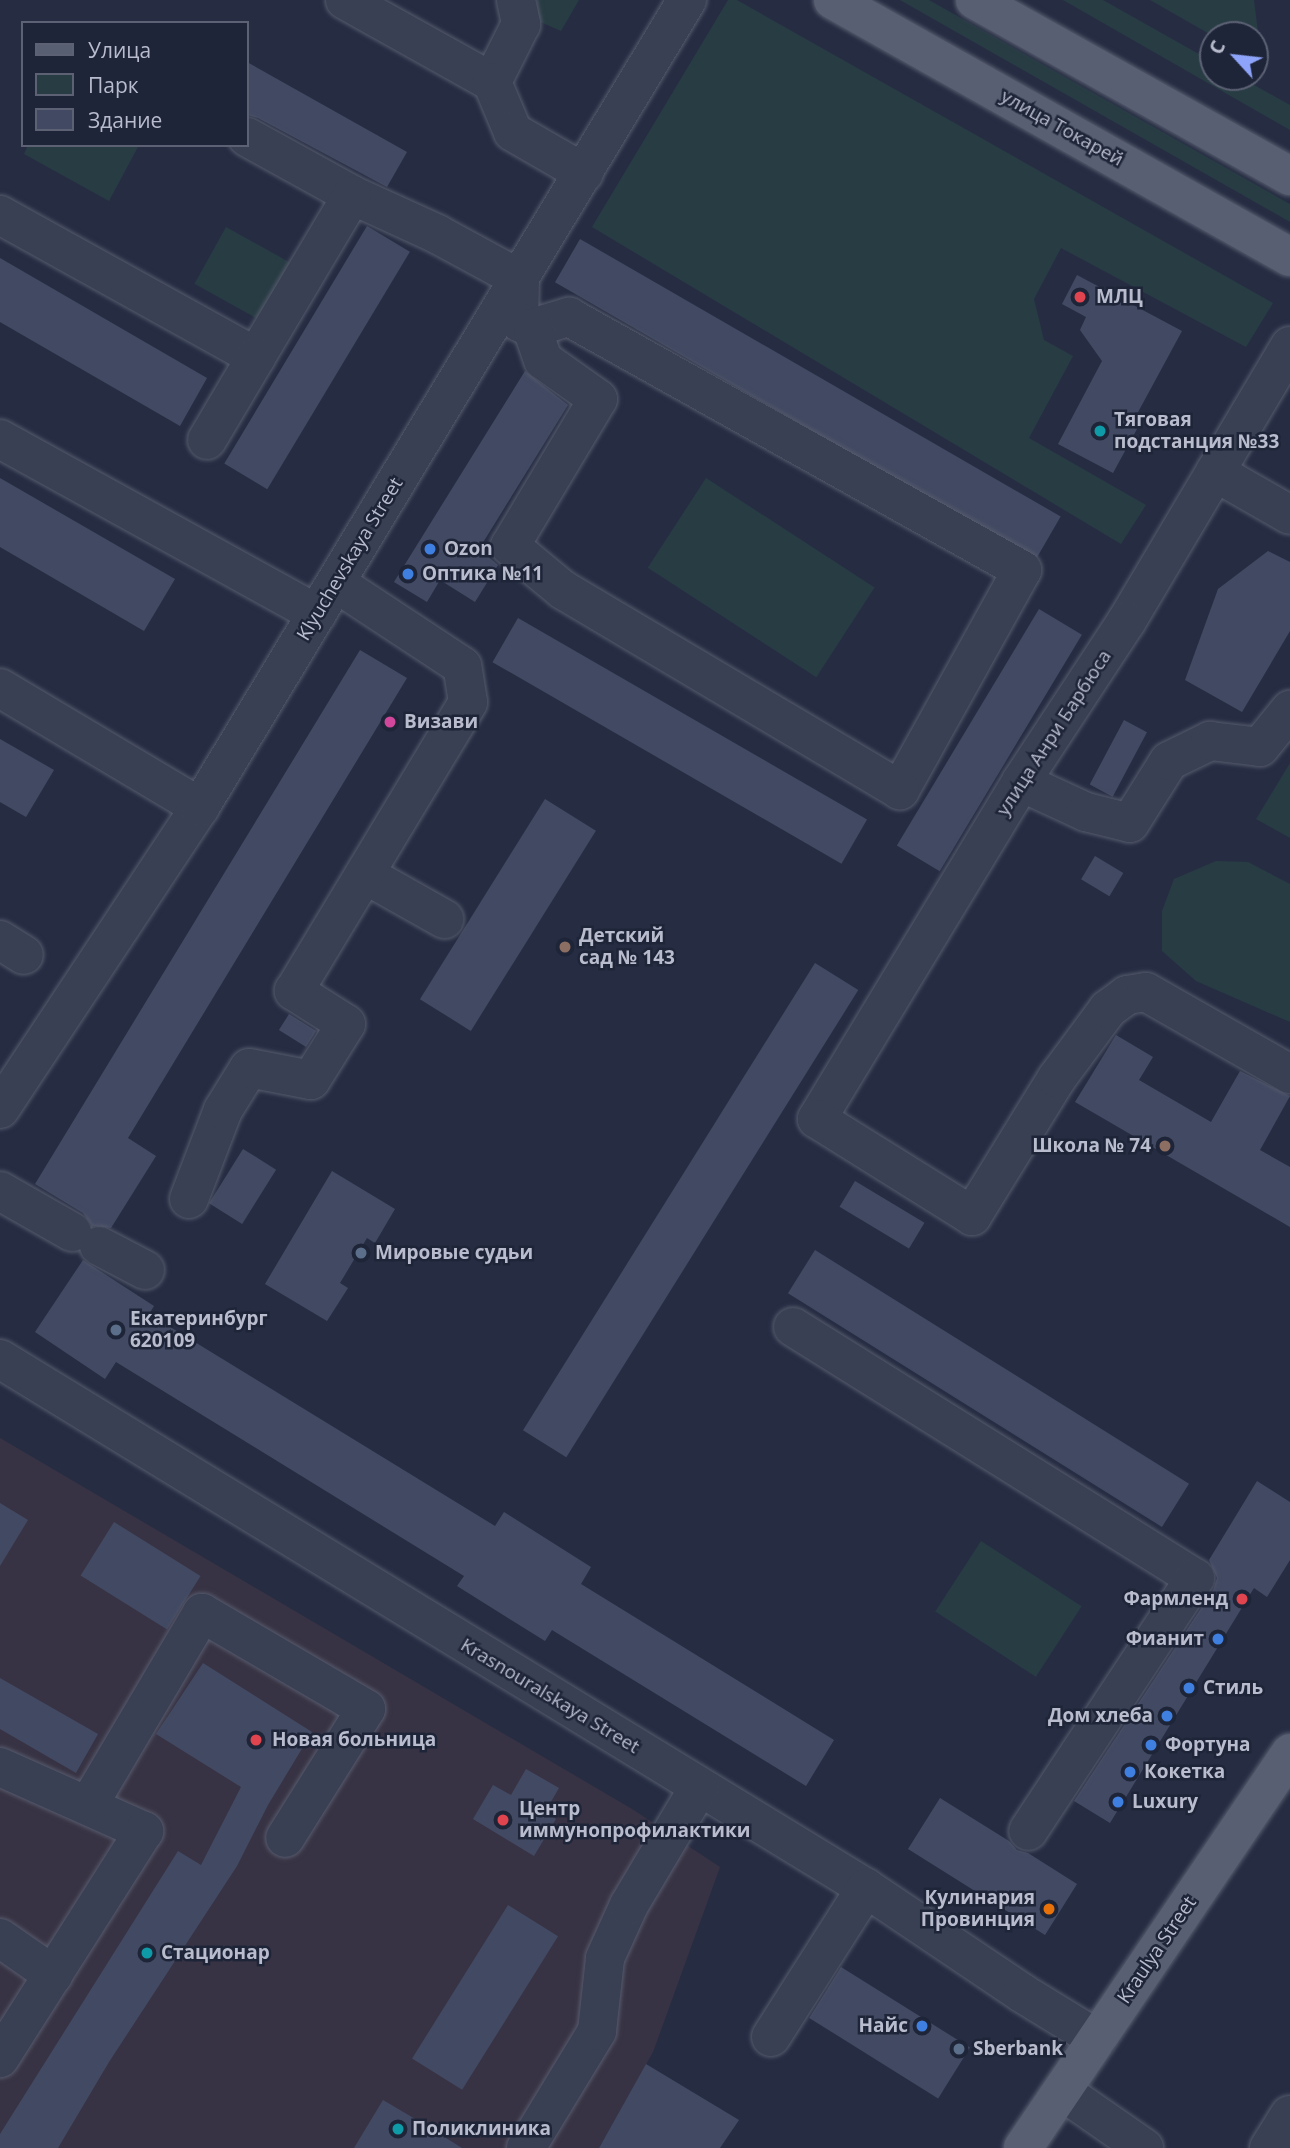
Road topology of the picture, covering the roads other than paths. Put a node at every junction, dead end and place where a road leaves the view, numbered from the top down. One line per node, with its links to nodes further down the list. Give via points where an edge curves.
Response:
1 (345, 0): 6 (street)
2 (516, 0): 6 (street, via 520,24)
3 (687, 0): 8 (street, Klyuchevskaya Street)
4 (833, 0): 12 (main road, улица Токарей)
5 (975, 0): 9 (main road)
6 (492, 82): 8 (street, via 513,132)
7 (248, 138): 10 (street)
8 (584, 173): 13 (street, Klyuchevskaya Street)
9 (1290, 176)
10 (352, 195): 13 (street); 16 (street)
11 (0, 215): 16 (street)
12 (1290, 257)
13 (520, 279): 14 (street, via 519,322); 21 (street, Klyuchevskaya Street)
14 (531, 328): 14 (street, via 569,317 1022,570 900,790 563,590 510,546 598,399 543,360)
15 (1290, 346): 19 (street, улица Анри Барбюса)
16 (256, 358): 18 (street)
17 (0, 439): 21 (street)
18 (207, 440)
19 (1215, 472): 20 (street); 24 (street, улица Анри Барбюса, via 1126,622)
20 (1290, 515)
21 (326, 599): 25 (street, Klyuchevskaya Street); 26 (street, via 462,666 468,702)
22 (0, 688): 25 (street)
23 (1290, 710): 24 (street, via 1260,747 1210,741 1169,761 1130,823 1093,801)
24 (1021, 782): 28 (street, улица Анри Барбюса, via 817,1119 972,1216 1057,1078 1108,1009 1127,995 1146,992)
25 (200, 807): 29 (street, Klyuchevskaya Street)
26 (366, 875): 27 (street); 31 (street, via 294,990 346,1024 311,1080 249,1068 223,1110)
27 (444, 919)
28 (1290, 1074)
29 (0, 1109)
30 (0, 1191): 32 (street)
31 (189, 1199)
32 (145, 1270)
33 (793, 1327): 39 (street, via 1195,1578)
34 (0, 1359): 37 (street, Krasnouralskaya Street)
35 (1290, 1753): 45 (main road, Kraulya Street)
36 (0, 1767): 38 (street)
37 (699, 1787): 41 (street, Krasnouralskaya Street); 49 (street, via 629,1905 605,1958 597,2031)
38 (89, 1804): 40 (street, via 202,1613 366,1709); 43 (street, via 144,1831)
39 (1028, 1831)
40 (285, 1838)
41 (866, 1888): 44 (street); 45 (street, Krasnouralskaya Street)
42 (0, 1938): 43 (street)
43 (53, 1975): 46 (street)
44 (771, 2038)
45 (1097, 2039): 47 (main road, Kraulya Street)
46 (0, 2059)
47 (1062, 2091): 50 (main road, Kraulya Street); 51 (street)
48 (1290, 2115): 52 (street)
49 (526, 2148)
50 (1023, 2148)
51 (1144, 2148)
52 (1269, 2148)

